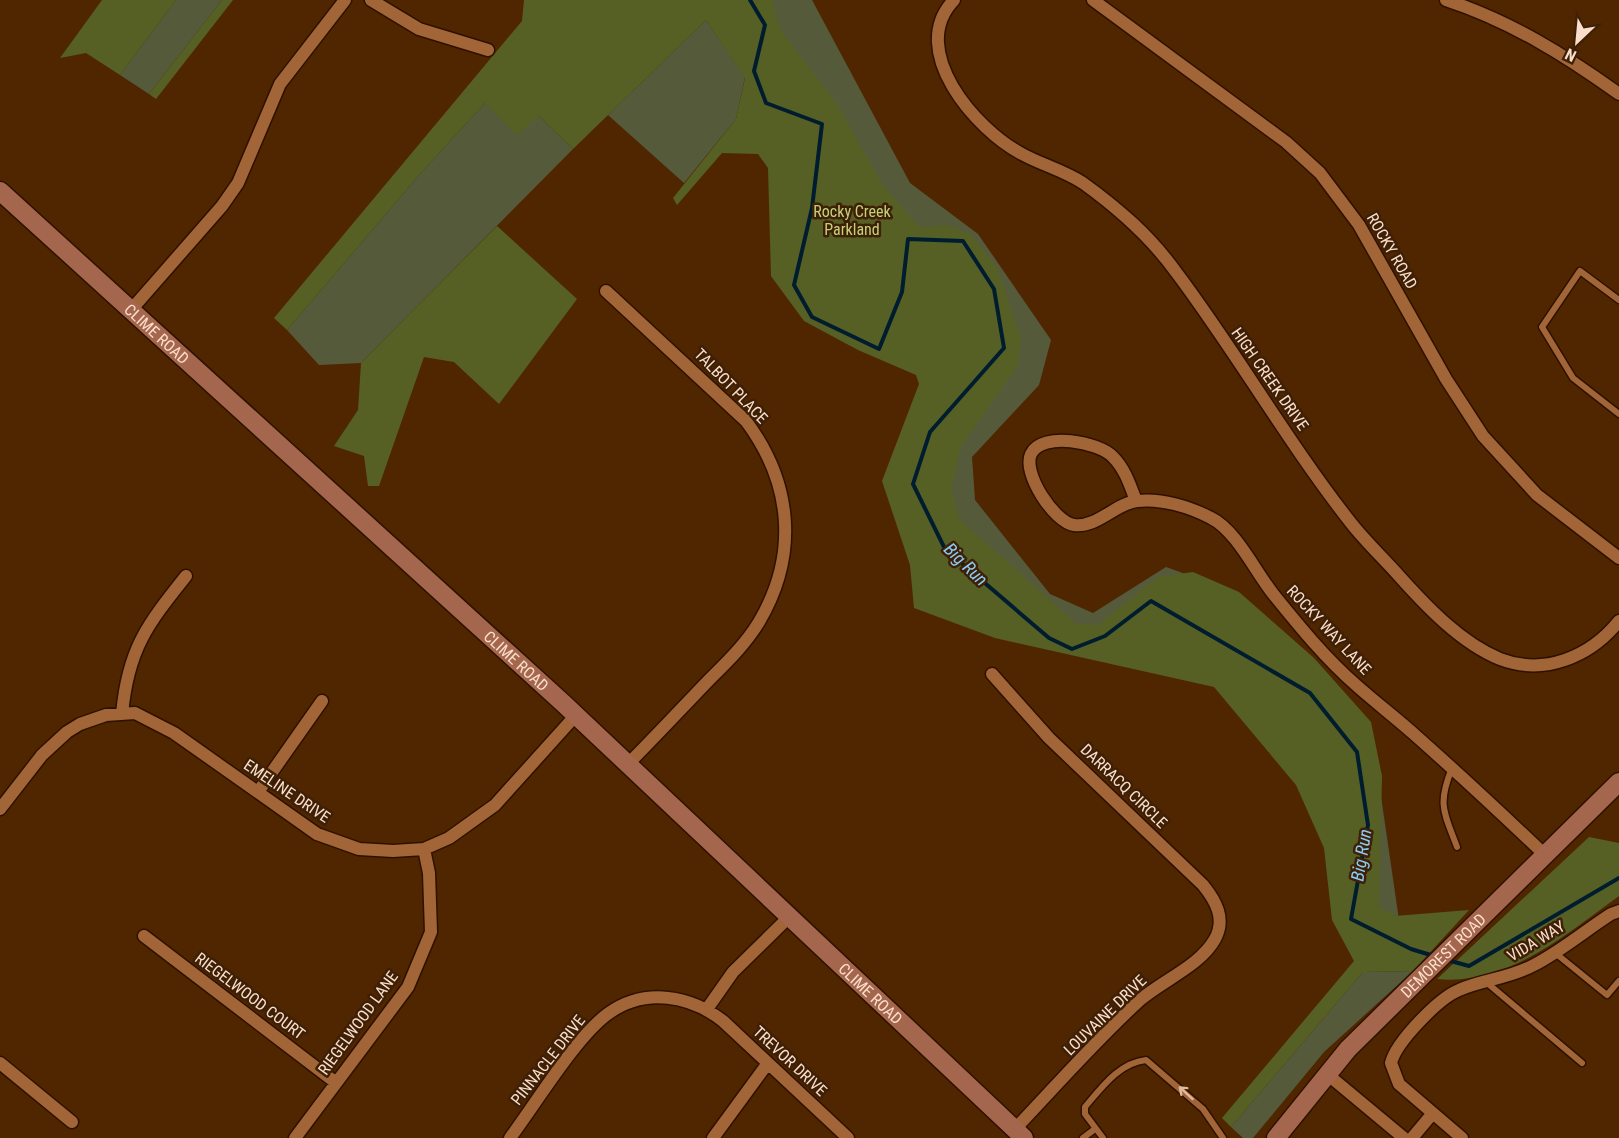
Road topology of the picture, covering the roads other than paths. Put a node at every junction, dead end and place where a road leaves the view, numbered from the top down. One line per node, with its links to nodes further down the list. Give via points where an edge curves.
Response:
1 (345, 0): 11 (street, via 280,84 250,161 228,198)
2 (371, 0): 6 (street, via 419,29)
3 (954, 0): 16 (street, HIGH CREEK DRIVE, via 940,24 937,42 949,80 961,99 1004,142 1081,182 1144,231 1177,272 1352,524 1424,604 1485,651 1529,665 1558,663 1577,656)
4 (1093, 0): 14 (street, ROCKY ROAD, via 1286,142 1320,173 1359,225 1457,399 1483,436 1537,495)
5 (1446, 0): 7 (street, via 1482,12 1564,55)
6 (488, 50)
7 (1619, 94)
8 (0, 191): 11 (main road, CLIME ROAD)
9 (606, 291): 21 (street, TALBOT PLACE, via 746,421 773,465 783,495 785,525 779,580 758,624)
10 (1619, 300): 12 (lane, via 1580,271 1542,327 1573,378)
11 (131, 310): 20 (main road, CLIME ROAD)
12 (1619, 414)
13 (1136, 501): 13 (street, via 1093,521 1075,525 1060,519 1030,477 1028,464 1032,452 1041,443 1053,440 1093,445 1112,455 1125,473); 22 (street, ROCKY WAY LANE, via 1194,509 1217,521 1339,670)
14 (1619, 558)
15 (186, 576): 19 (street, via 146,628 135,649)
16 (1619, 621)
17 (992, 674): 31 (street, DARRACQ CIRCLE, via 1049,738 1203,885 1217,904)
18 (322, 701): 24 (street)
19 (122, 714): 24 (street, EMELINE DRIVE, via 135,713 160,724); 25 (street, EMELINE DRIVE, via 93,718 67,732 42,755)
20 (576, 715): 21 (main road, CLIME ROAD); 27 (street, EMELINE DRIVE, via 495,805 449,838)
21 (628, 764): 30 (main road, CLIME ROAD)
22 (1452, 768): 26 (lane, via 1442,807); 28 (street, ROCKY WAY LANE)
23 (1619, 782): 28 (main road, DEMOREST ROAD)
24 (258, 792): 27 (street, EMELINE DRIVE, via 300,824 335,842 371,849)
25 (0, 809)
26 (1457, 847)
27 (424, 849): 41 (street, RIEGELWOOD LANE, via 431,932 408,987)
28 (1545, 855): 40 (main road, DEMOREST ROAD)
29 (1619, 911): 33 (street, VIDA WAY)
30 (789, 917): 36 (street, via 733,972); 45 (main road, CLIME ROAD)
31 (1219, 928): 45 (street, LOUVAINE DRIVE, via 1204,953 1142,998)
32 (144, 936): 41 (street, RIEGELWOOD COURT)
33 (1554, 952): 34 (lane, via 1607,995); 35 (street, VIDA WAY, via 1503,979)
34 (1619, 981)
35 (1486, 982): 39 (lane); 42 (street, VIDA WAY, via 1456,991 1436,1007 1398,1046 1391,1063 1399,1084)
36 (707, 1009): 38 (street, TREVOR DRIVE); 47 (street, PINNACLE DRIVE, via 688,1000 667,997 646,999 611,1012 579,1046)
37 (0, 1063): 43 (street)
38 (768, 1063): 48 (street); 49 (street, TREVOR DRIVE)
39 (1582, 1063)
40 (1327, 1074): 53 (main road, DEMOREST ROAD); 54 (street)
41 (335, 1082): 46 (street, RIEGELWOOD LANE)
42 (1433, 1113): 55 (street); 56 (street)
43 (72, 1122)
44 (1095, 1129): 50 (lane); 51 (lane); 52 (lane, one-way to 44, via 1203,1109 1146,1060 1131,1062 1085,1107)
45 (1020, 1134)
46 (295, 1138)
47 (510, 1138)
48 (713, 1138)
49 (848, 1138)
50 (1083, 1138)
51 (1103, 1138)
52 (1223, 1138)
53 (1276, 1138)
54 (1404, 1138)
55 (1412, 1138)
56 (1462, 1138)

